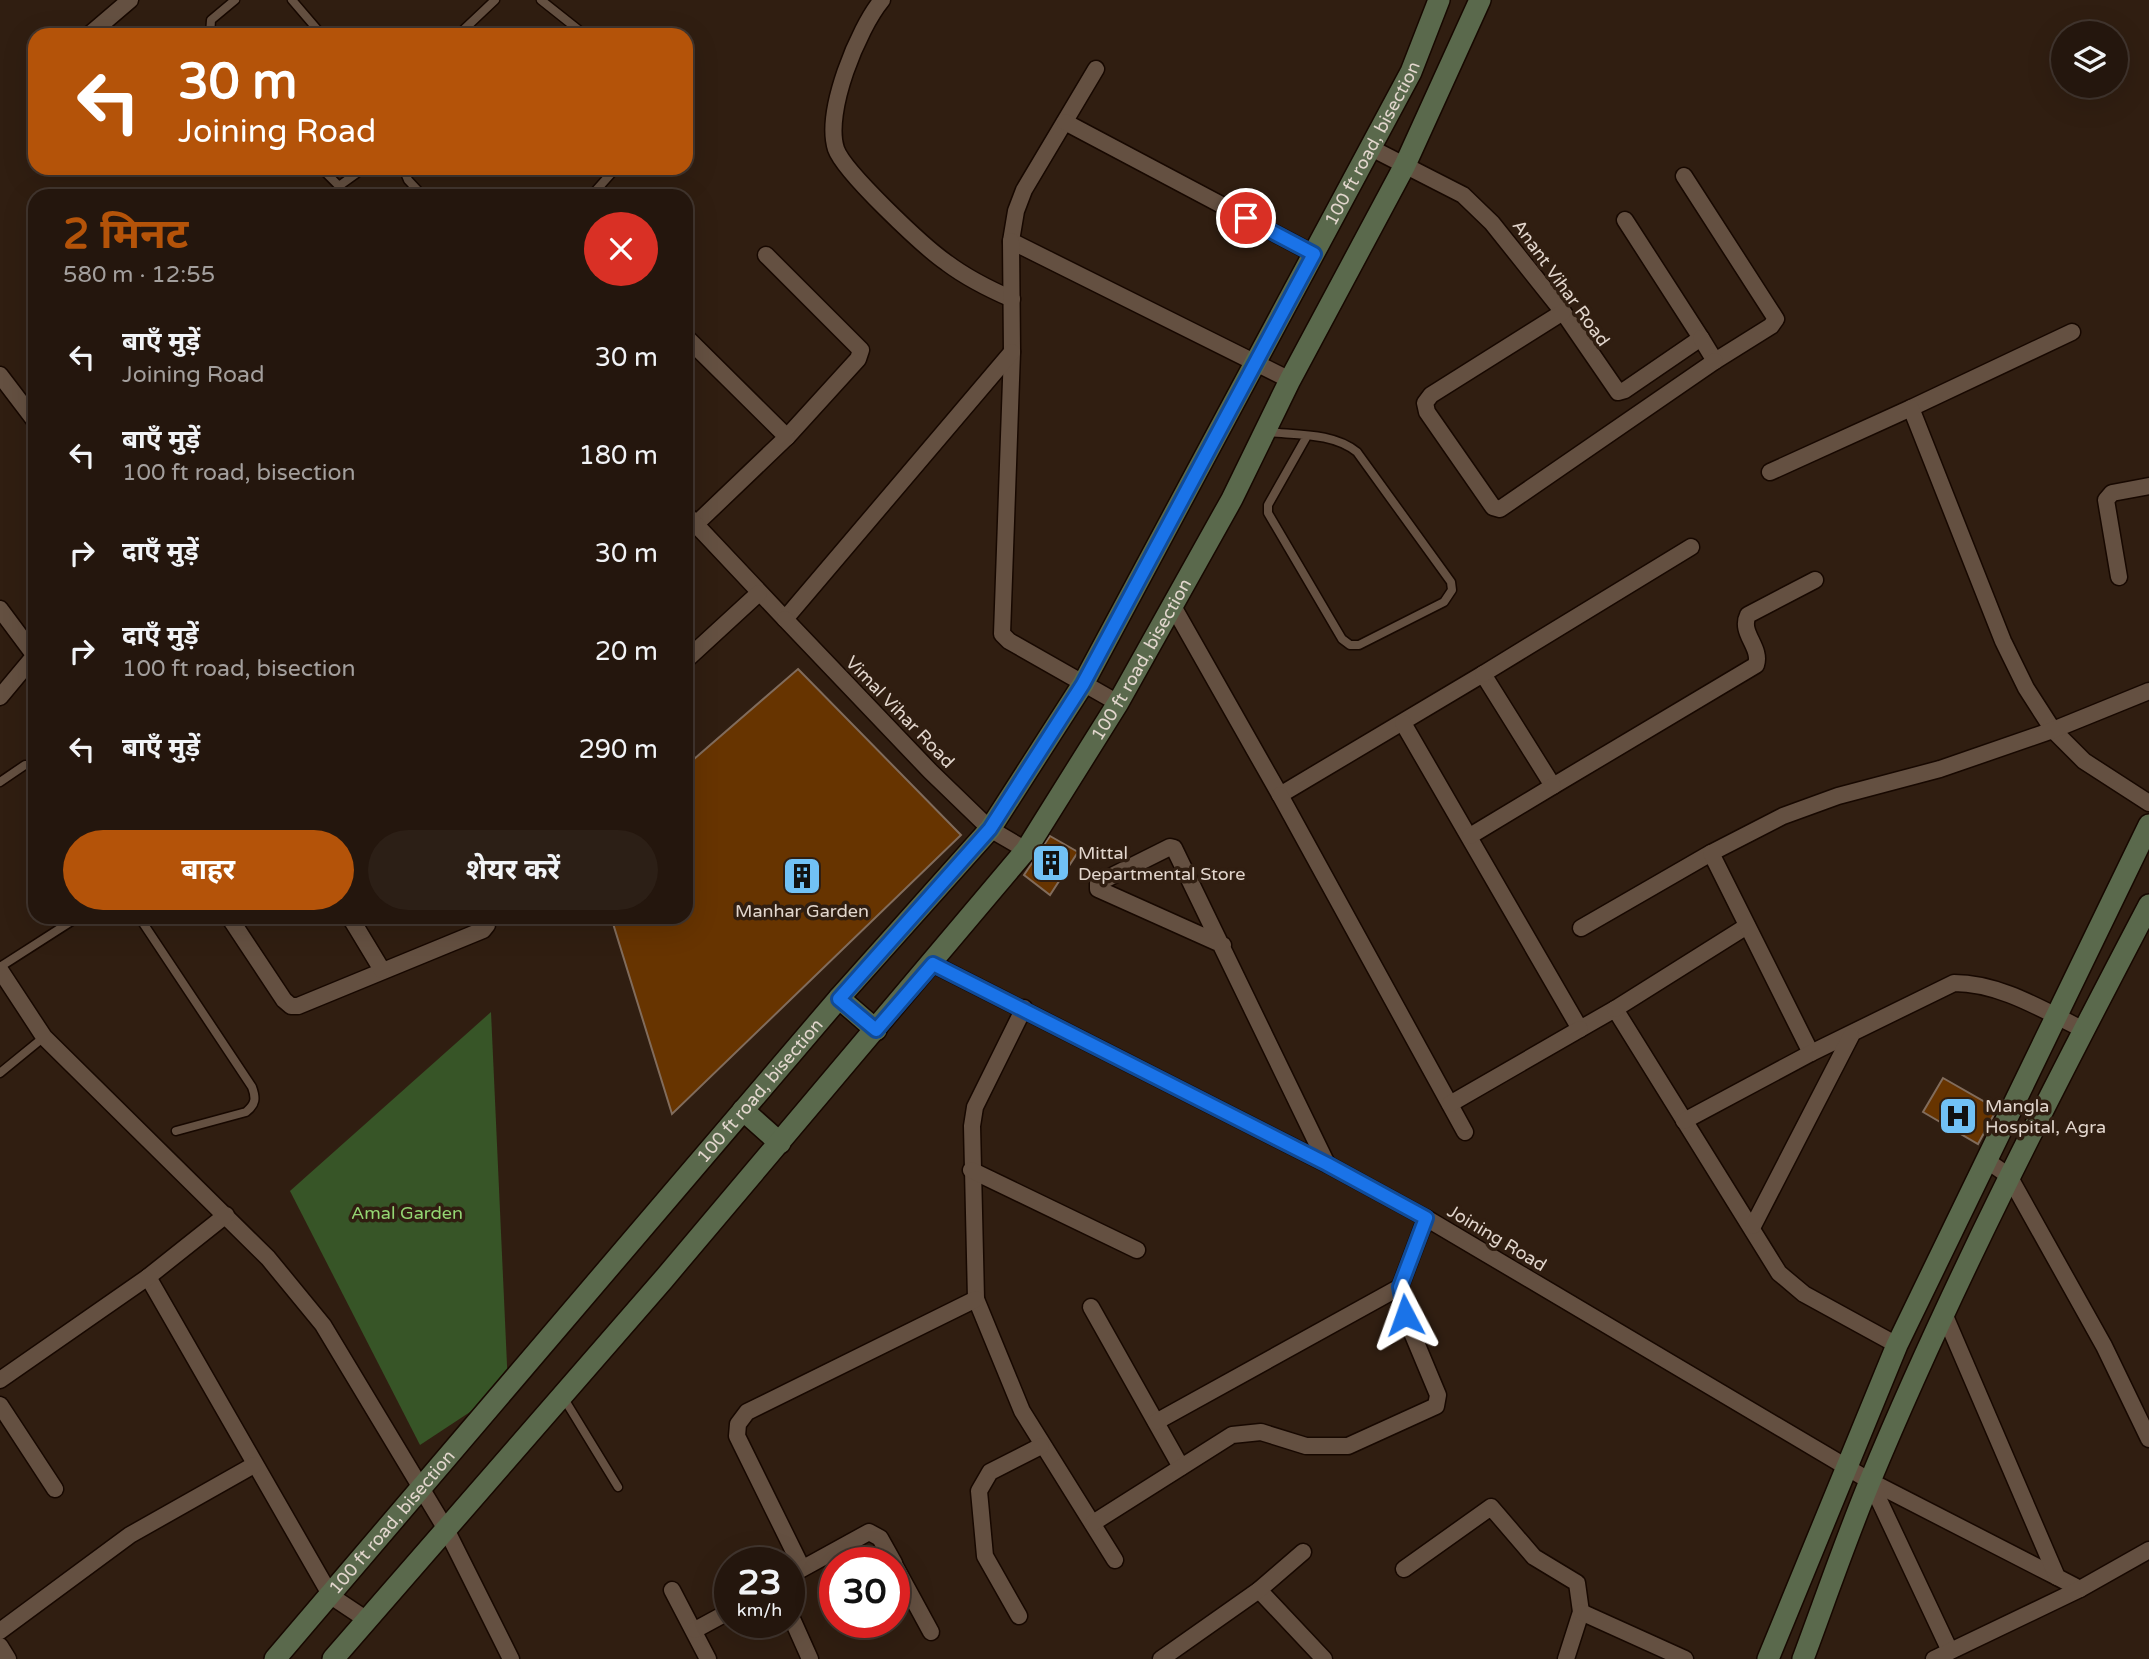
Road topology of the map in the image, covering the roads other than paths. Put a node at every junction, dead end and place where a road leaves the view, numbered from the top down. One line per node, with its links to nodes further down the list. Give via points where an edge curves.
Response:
1 (130, 0): 9 (street)
2 (235, 0): 10 (lane, via 211,20)
3 (292, 0): 11 (lane)
4 (495, 0): 12 (lane)
5 (882, 0): 29 (street, via 857,37 847,65 833,130 835,147 853,174 945,262)
6 (1439, 0): 16 (street, 100 ft road, bisection, via 1411,72)
7 (1480, 0): 17 (street, 100 ft road, bisection)
8 (547, 2): 13 (lane)
9 (105, 28)
10 (210, 28)
11 (316, 28)
12 (465, 28)
13 (577, 28)
14 (1096, 69): 15 (street)
15 (1065, 122): 26 (street, via 1024,190); 27 (street)
16 (1371, 148): 17 (street, Anant Vihar Road); 27 (street, 100 ft road, bisection)
17 (1405, 165): 30 (street, Anant Vihar Road, via 1463,195 1492,223); 38 (street, 100 ft road, bisection)
18 (328, 175): 19 (lane, via 339,186)
19 (354, 175)
20 (406, 175): 23 (lane)
21 (610, 175): 24 (lane)
22 (1684, 176): 35 (street, via 1776,319 1771,327)
23 (416, 189)
24 (598, 189)
25 (1625, 220): 32 (street)
26 (1012, 241): 29 (street); 36 (street)
27 (1314, 254): 36 (street, 100 ft road, bisection)
28 (766, 255): 43 (street, via 860,350 858,359)
29 (1012, 299): 34 (street)
30 (1563, 312): 32 (street, Anant Vihar Road, via 1618,392); 35 (street, via 1425,403 1493,507 1500,509)
31 (2072, 332): 39 (street)
32 (1701, 338): 35 (street)
33 (693, 344): 43 (street)
34 (1012, 352): 54 (street); 59 (street, via 1002,634)
35 (1715, 360)
36 (1255, 362): 38 (street); 59 (street, 100 ft road, bisection)
37 (0, 375): 40 (street)
38 (1290, 380): 41 (street, 100 ft road, bisection)
39 (1911, 408): 44 (street); 64 (street, via 2003,641)
40 (28, 412)
41 (1265, 431): 42 (lane); 52 (street, 100 ft road, bisection)
42 (1307, 436): 42 (lane, via 1336,439 1357,452 1451,582 1452,590 1444,602 1359,645 1342,639 1268,513 1268,505)
43 (787, 437): 46 (street)
44 (1770, 471)
45 (2149, 486): 49 (street, via 2112,494 2106,500)
46 (693, 517)
47 (693, 521): 51 (street, Vimal Vihar Road)
48 (1691, 547): 58 (street)
49 (2119, 578)
50 (1815, 580): 67 (street, via 1748,615 1745,627 1756,665)
51 (759, 593): 54 (street, Vimal Vihar Road); 56 (street)
52 (1174, 608): 62 (street, 100 ft road, bisection); 68 (street)
53 (0, 609): 55 (street)
54 (785, 619): 71 (street, Vimal Vihar Road)
55 (28, 646)
56 (693, 654)
57 (28, 663): 61 (street)
58 (1483, 674): 63 (street); 67 (street)
59 (1083, 684): 62 (street); 71 (street, 100 ft road, bisection)
60 (2149, 691): 64 (street)
61 (0, 697)
62 (1118, 703): 73 (street, 100 ft road, bisection)
63 (1403, 723): 68 (street); 72 (street)
64 (2053, 730): 69 (street, via 2084,761); 74 (street, via 1940,769 1838,796 1783,816)
65 (28, 765): 66 (lane)
66 (0, 782)
67 (1553, 786): 72 (street)
68 (1280, 795): 98 (street)
69 (2149, 803)
70 (2149, 825): 90 (street)
71 (990, 829): 73 (street, Vimal Vihar Road); 87 (street, 100 ft road, bisection)
72 (1470, 836): 91 (street)
73 (1026, 850): 84 (street, 100 ft road, bisection)
74 (1711, 853): 81 (street); 82 (street)
75 (2149, 905): 93 (street)
76 (67, 924): 85 (lane)
77 (144, 924): 101 (lane, via 256,1097 246,1112)
78 (234, 924): 86 (street, via 291,1006)
79 (354, 924): 86 (street)
80 (487, 924): 86 (street, via 483,930)
81 (1747, 926): 89 (street); 96 (street)
82 (1581, 928)
83 (1223, 945): 83 (street, via 1098,889 1098,883 1172,847); 105 (street)
84 (933, 964): 88 (street, Joining Road); 92 (street, 100 ft road, bisection)
85 (0, 968): 95 (street)
86 (382, 970)
87 (839, 999): 92 (street); 99 (street, 100 ft road, bisection)
88 (1024, 1008): 105 (street, Joining Road); 106 (street, via 975,1107)
89 (1615, 1009): 91 (street); 100 (street)
90 (2055, 1016): 93 (street); 94 (street, via 1994,988 1954,983); 104 (street)
91 (1580, 1028): 98 (street)
92 (876, 1030): 103 (street, 100 ft road, bisection)
93 (2084, 1030): 107 (street)
94 (1851, 1036): 96 (street); 110 (street)
95 (44, 1037): 97 (lane); 108 (street)
96 (1811, 1053): 100 (street)
97 (0, 1073)
98 (1450, 1104): 102 (street)
99 (743, 1110): 103 (street); 130 (street, 100 ft road, bisection)
100 (1684, 1121): 110 (street)
101 (176, 1131)
102 (1465, 1132)
103 (780, 1143): 119 (street, 100 ft road, bisection)
104 (1986, 1160): 107 (street); 117 (street)
105 (1327, 1164): 109 (street, Joining Road)
106 (971, 1170): 111 (street); 114 (street)
107 (2009, 1176): 116 (street); 122 (street, via 2104,1346)
108 (226, 1215): 112 (street); 130 (street, via 323,1325)
109 (1426, 1218): 113 (street); 126 (street, Joining Road)
110 (1753, 1226): 117 (street, via 1768,1259 1791,1284)
111 (1137, 1250)
112 (148, 1277): 118 (street); 124 (street)
113 (1400, 1287): 121 (street); 125 (street, via 1405,1315 1438,1395 1431,1411 1349,1446 1306,1446 1261,1432 1244,1432)
114 (976, 1299): 123 (street); 133 (street, via 747,1412 738,1424 737,1436)
115 (1091, 1307): 121 (street)
116 (1945, 1315): 127 (street); 140 (street)
117 (1897, 1345): 126 (street)
118 (0, 1380)
119 (562, 1395): 128 (lane); 132 (street, 100 ft road, bisection)
120 (0, 1405): 129 (street)
121 (1156, 1422): 125 (street)
122 (2149, 1439)
123 (1041, 1446): 131 (street); 147 (street, via 990,1472 979,1491 985,1556)
124 (254, 1465): 145 (street); 151 (street, via 130,1535)
125 (1181, 1467): 131 (street)
126 (1846, 1467): 127 (street, Joining Road); 166 (street)
127 (1870, 1482): 140 (street, Joining Road); 155 (street); 167 (street)
128 (618, 1487)
129 (55, 1489)
130 (421, 1491): 132 (street); 145 (street, 100 ft road, bisection)
131 (1093, 1523): 138 (street)
132 (447, 1531): 148 (street, 100 ft road, bisection); 159 (street)
133 (785, 1547)
134 (842, 1547): 135 (street, via 869,1532)
135 (885, 1547)
136 (2149, 1550): 141 (street)
137 (1303, 1552): 143 (street)
138 (1115, 1560)
139 (1404, 1569): 146 (street, via 1491,1507 1534,1557 1577,1583)
140 (2057, 1577): 141 (street, Joining Road)
141 (2080, 1589): 155 (street)
142 (672, 1590): 150 (street)
143 (1259, 1590): 162 (street); 163 (street)
144 (910, 1593): 152 (street)
145 (331, 1596): 148 (street); 157 (street, 100 ft road, bisection)
146 (1581, 1612): 164 (street); 165 (street)
147 (1019, 1616)
148 (368, 1620): 158 (street, 100 ft road, bisection)
149 (714, 1620): 150 (street)
150 (695, 1630): 160 (street)
151 (0, 1631)
152 (931, 1632)
153 (801, 1638): 161 (street)
154 (0, 1646): 156 (street)
155 (1950, 1651): 168 (street)
156 (8, 1659)
157 (275, 1659)
158 (333, 1659)
159 (511, 1659)
160 (708, 1659)
161 (810, 1659)
162 (1161, 1659)
163 (1324, 1659)
164 (1566, 1659)
165 (1685, 1659)
166 (1768, 1659)
167 (1803, 1659)
168 (1934, 1659)

